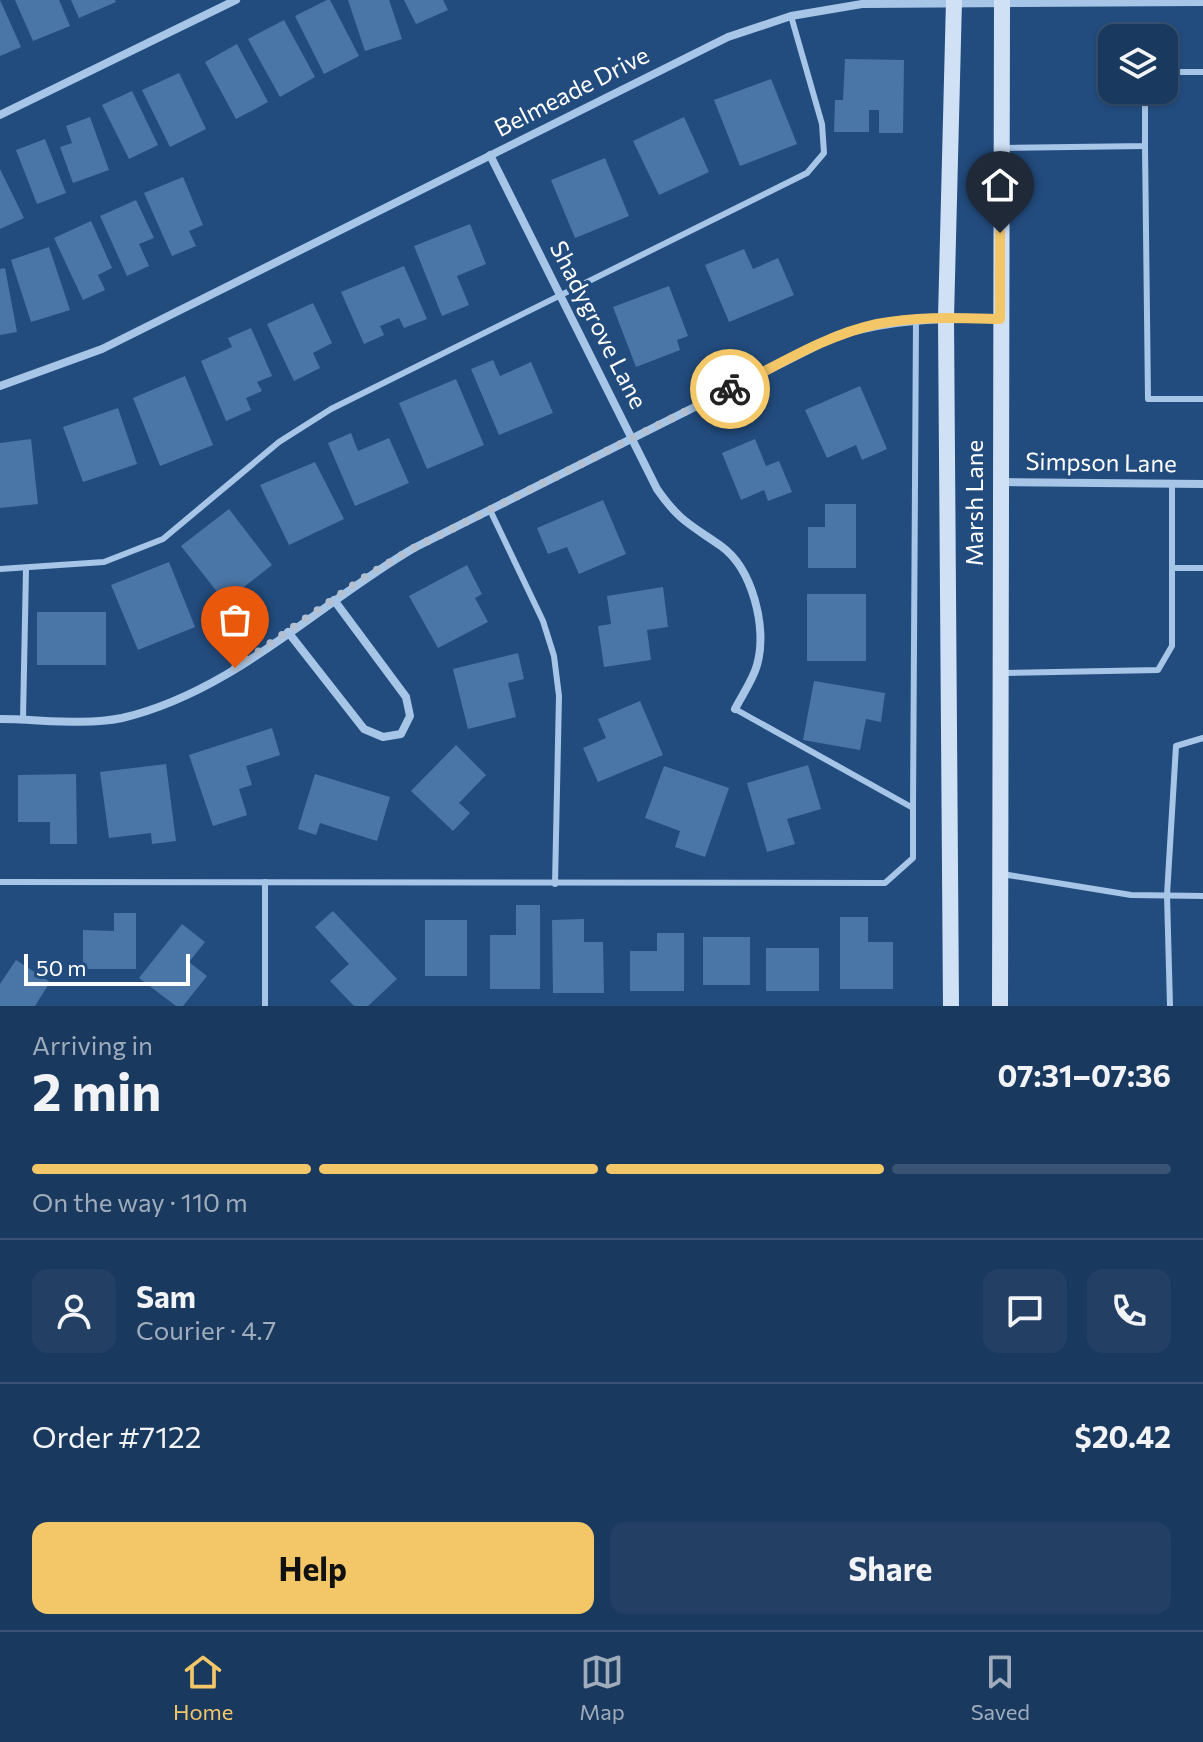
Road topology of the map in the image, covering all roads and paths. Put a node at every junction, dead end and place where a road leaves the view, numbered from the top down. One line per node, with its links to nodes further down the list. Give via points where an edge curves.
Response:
1 (236, 0): 9 (street)
2 (954, 1): 3 (street, Belmeade Drive); 5 (street, Belmeade Drive, via 862,4); 14 (main road, Marsh Lane)
3 (1002, 1): 4 (street, Belmeade Drive); 11 (main road, Marsh Lane)
4 (1203, 2)
5 (791, 16): 12 (street, Belmeade Drive, via 728,37); 13 (lane, via 822,124 824,153 807,173)
6 (1178, 72): 7 (lane)
7 (1203, 72)
8 (1145, 104): 10 (lane)
9 (0, 115)
10 (1145, 146): 11 (lane); 18 (lane, via 1148,399)
11 (1001, 148): 16 (main road, Marsh Lane)
12 (490, 155): 13 (street, Shadygrove Lane); 17 (street, Belmeade Drive, via 102,349)
13 (560, 297): 19 (street, Shadygrove Lane); 27 (lane, via 331,409 279,442 163,539 104,562)
14 (946, 318): 15 (street); 16 (street); 43 (main road, Marsh Lane)
15 (916, 319): 19 (street, via 836,336); 35 (lane)
16 (1000, 319): 20 (main road, Marsh Lane)
17 (0, 386)
18 (1203, 399)
19 (634, 438): 23 (street); 31 (street, Shadygrove Lane, via 673,512 722,547 751,586 758,617 758,663)
20 (999, 482): 21 (street, Simpson Lane); 30 (main road, Marsh Lane)
21 (1172, 484): 22 (street, Simpson Lane); 24 (lane)
22 (1203, 484)
23 (490, 510): 28 (street, via 414,548); 39 (lane, via 554,656 559,696)
24 (1173, 568): 25 (lane); 30 (lane, via 1172,646 1158,670)
25 (1203, 568)
26 (0, 569): 27 (lane)
27 (26, 569): 33 (lane)
28 (334, 600): 29 (street); 29 (street, via 406,697 410,716 401,734 383,737 364,729)
29 (288, 632): 33 (street, via 209,686 163,706 118,719)
30 (998, 673): 36 (main road, Marsh Lane)
31 (735, 709): 35 (lane)
32 (0, 719): 33 (street)
33 (23, 719)
34 (1203, 738): 40 (lane, via 1176,746)
35 (913, 808): 39 (lane, via 913,858 885,883)
36 (1002, 874): 40 (lane, via 1131,895); 44 (main road, Marsh Lane)
37 (0, 882): 38 (lane)
38 (265, 882): 39 (lane); 42 (lane)
39 (555, 884)
40 (1167, 895): 41 (lane); 45 (lane)
41 (1203, 896)
42 (265, 1006)
43 (951, 1006)
44 (1000, 1006)
45 (1170, 1006)

